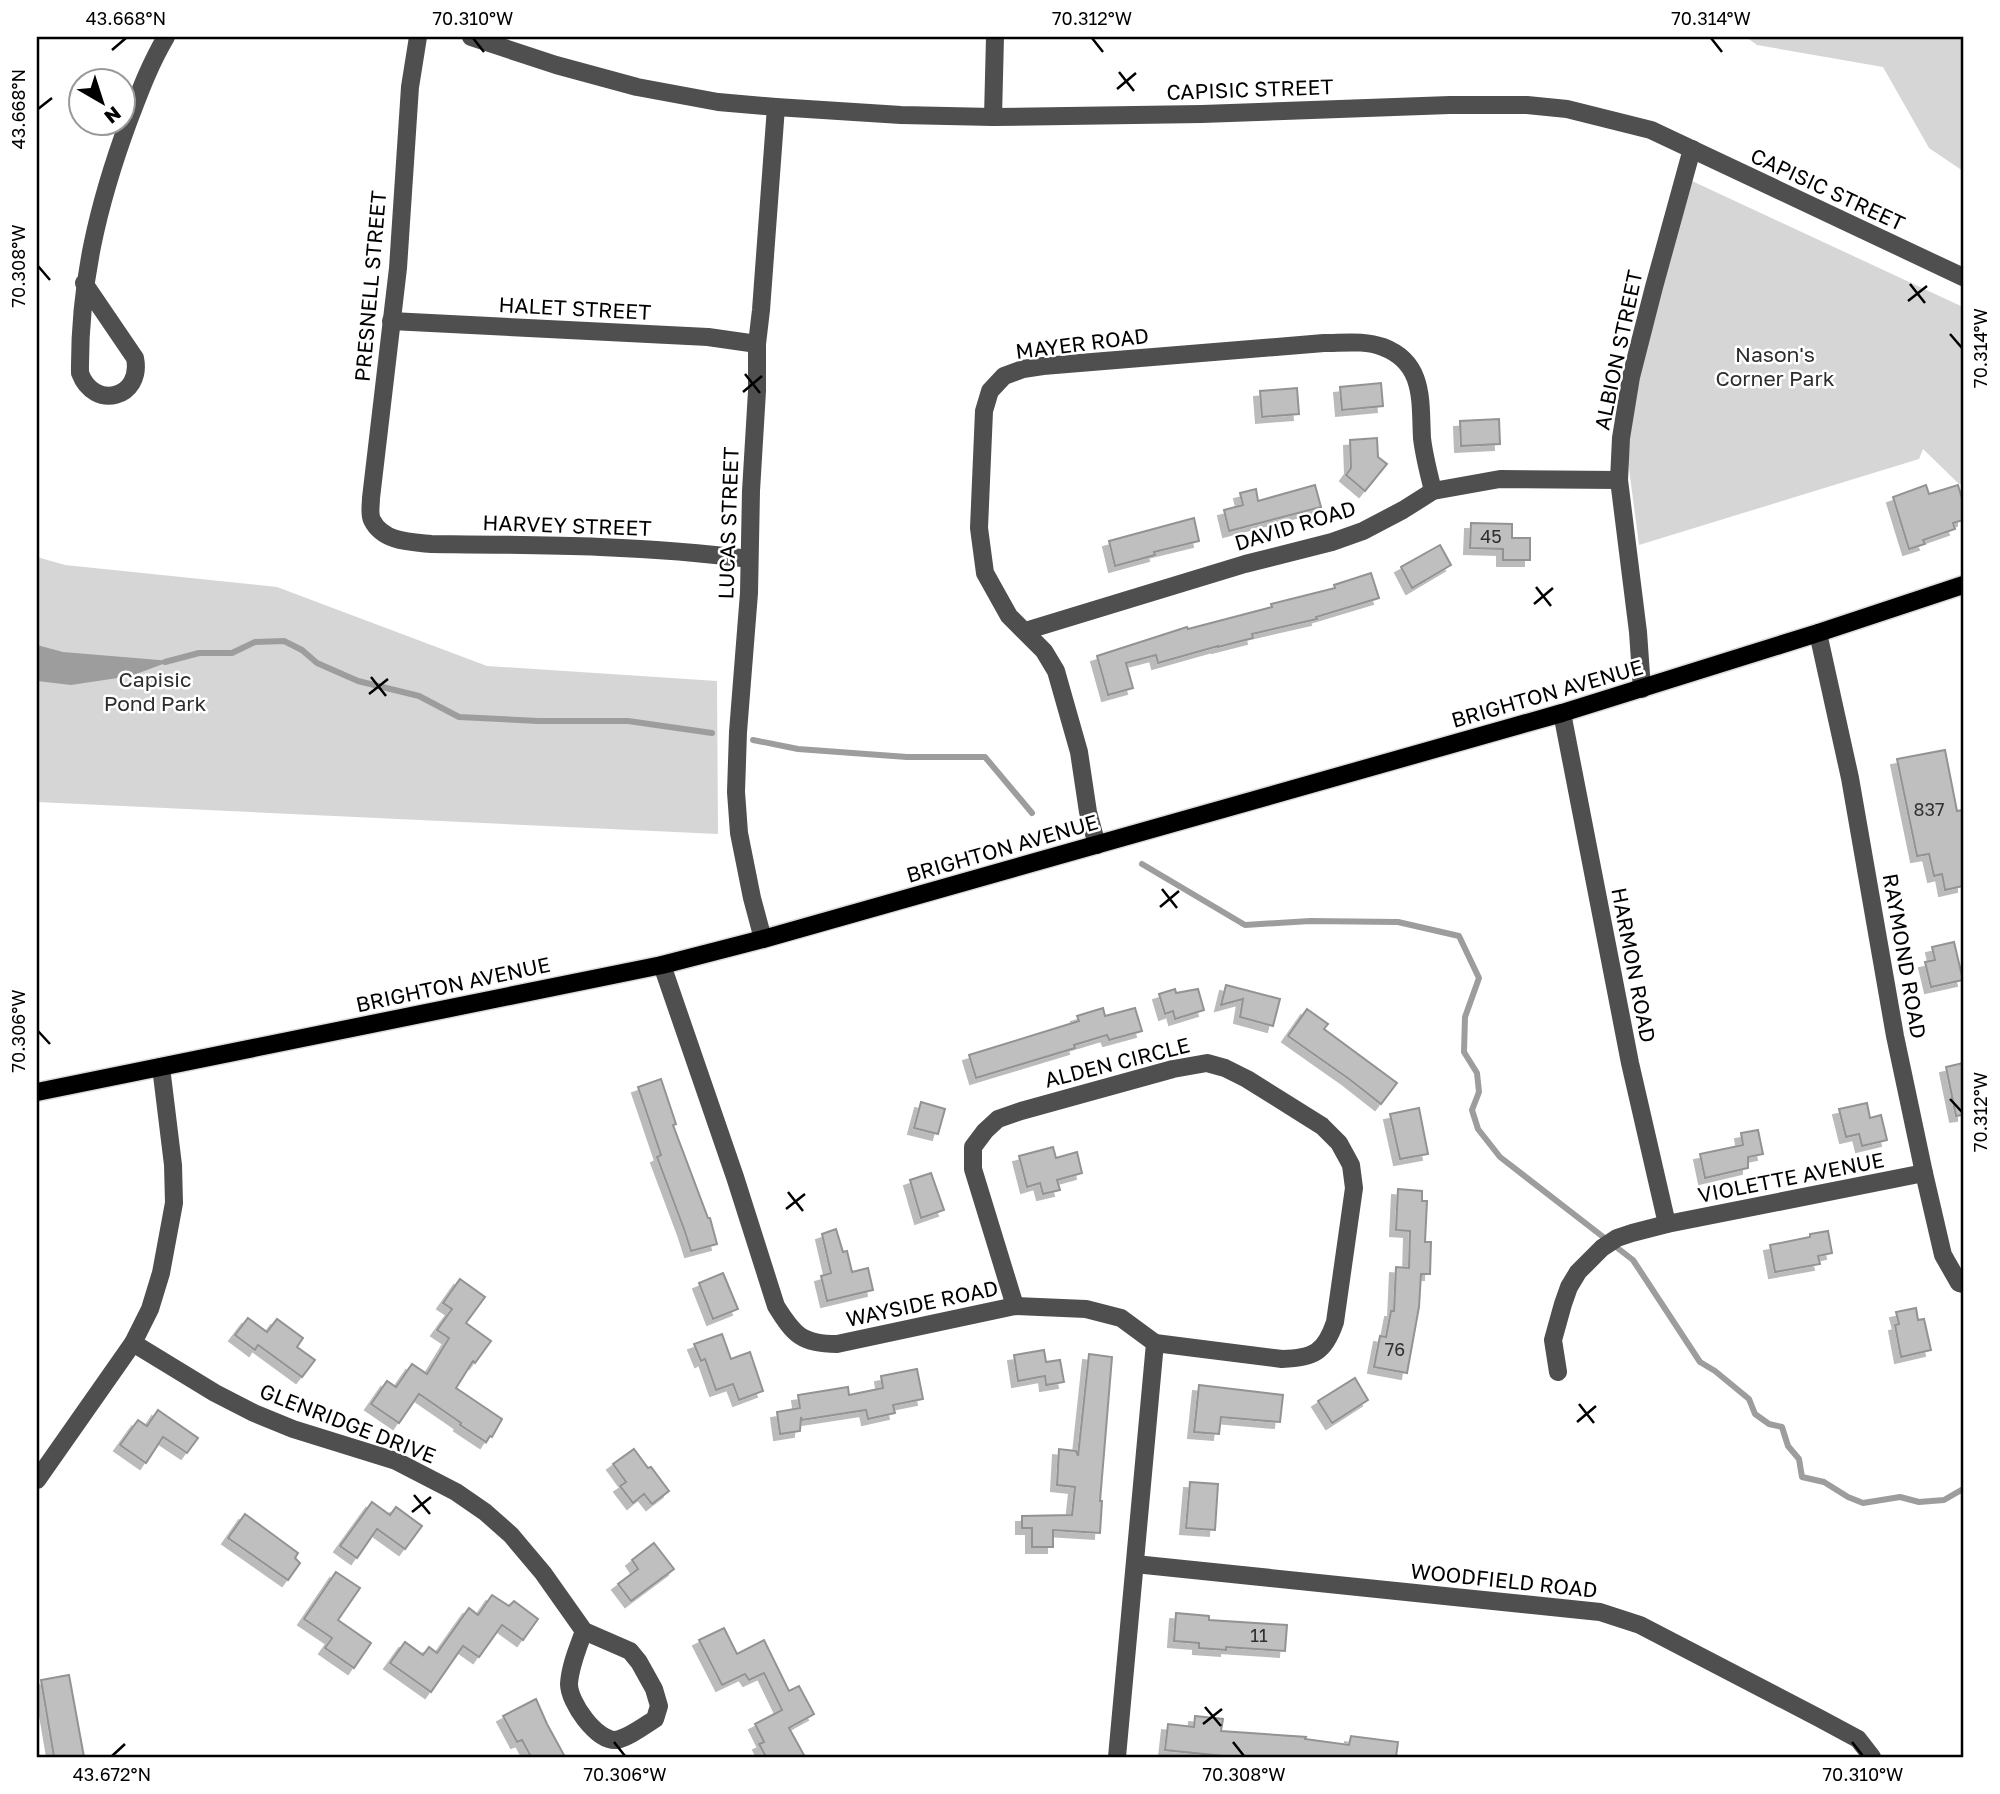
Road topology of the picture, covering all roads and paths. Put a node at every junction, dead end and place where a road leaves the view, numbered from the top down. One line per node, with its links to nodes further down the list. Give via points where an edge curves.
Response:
1 (166, 37): 9 (street, via 150,63 106,185)
2 (418, 37): 10 (street, PRESNELL STREET)
3 (471, 37): 5 (street, CAPISIC STREET, via 637,87)
4 (995, 37): 6 (street)
5 (776, 107): 6 (street, CAPISIC STREET); 11 (street, LUCAS STREET)
6 (993, 117): 7 (street, CAPISIC STREET, via 1527,105 1567,109 1651,130)
7 (1692, 149): 8 (street, CAPISIC STREET); 12 (street, ALBION STREET, via 1632,377)
8 (1963, 277)
9 (85, 283): 9 (street, via 80,373 83,382 98,394 116,395 131,384 135,358)
10 (391, 321): 11 (street, HALET STREET, via 708,337); 14 (street, PRESNELL STREET, via 370,498 371,518)
11 (757, 344): 15 (street, LUCAS STREET)
12 (1619, 480): 13 (street, DAVID ROAD, via 1500,479); 19 (street, ALBION STREET)
13 (1433, 491): 17 (street, DAVID ROAD, via 1363,531 1332,542); 17 (street, MAYER ROAD, via 1417,378 1403,358 1382,347 1324,343 1023,369 1004,376 990,391 984,411 979,528 985,573 1009,616)
14 (384, 535): 15 (street, HARVEY STREET, via 431,544 569,545)
15 (749, 559): 22 (street, LUCAS STREET, via 736,792 739,833)
16 (1963, 585): 18 (main road, BRIGHTON AVENUE)
17 (1025, 631): 21 (street, MAYER ROAD, via 1056,671 1079,752)
18 (1818, 633): 19 (main road, BRIGHTON AVENUE); 26 (street, RAYMOND ROAD, via 1850,778)
19 (1642, 689): 20 (main road, BRIGHTON AVENUE)
20 (1562, 713): 21 (main road, BRIGHTON AVENUE); 27 (street, HARMON ROAD, via 1630,1063)
21 (1097, 845): 22 (main road, BRIGHTON AVENUE)
22 (763, 939): 23 (main road, BRIGHTON AVENUE)
23 (662, 965): 24 (main road, BRIGHTON AVENUE); 29 (street, WAYSIDE ROAD, via 776,1306 800,1337 818,1344 837,1344)
24 (161, 1067): 25 (main road, BRIGHTON AVENUE); 30 (street, via 174,1203 161,1273)
25 (37, 1092)
26 (1924, 1174): 27 (street, VIOLETTE AVENUE); 28 (street, RAYMOND ROAD, via 1942,1255)
27 (1667, 1224): 32 (street, VIOLETTE AVENUE, via 1617,1238 1578,1272 1553,1340)
28 (1961, 1283)
29 (1015, 1306): 31 (street, WAYSIDE ROAD, via 1086,1310 1121,1318); 31 (street, ALDEN CIRCLE, via 973,1169 973,1147 985,1131 998,1119 1021,1111 1207,1063 1247,1079 1322,1126 1351,1164 1354,1188 1335,1322 1329,1340 1300,1359)
30 (133, 1343): 33 (street); 35 (street, GLENRIDGE DRIVE, via 254,1413 396,1461 456,1492 510,1535)
31 (1155, 1343): 34 (street)
32 (1558, 1372)
33 (39, 1472)
34 (1135, 1564): 36 (street); 37 (street, WOODFIELD ROAD, via 1600,1612 1640,1625 1819,1718 1858,1739)
35 (584, 1631): 35 (street, via 630,1651 647,1673 659,1706 655,1719 616,1740 602,1737 592,1728 569,1688)
36 (1117, 1757)
37 (1871, 1757)

